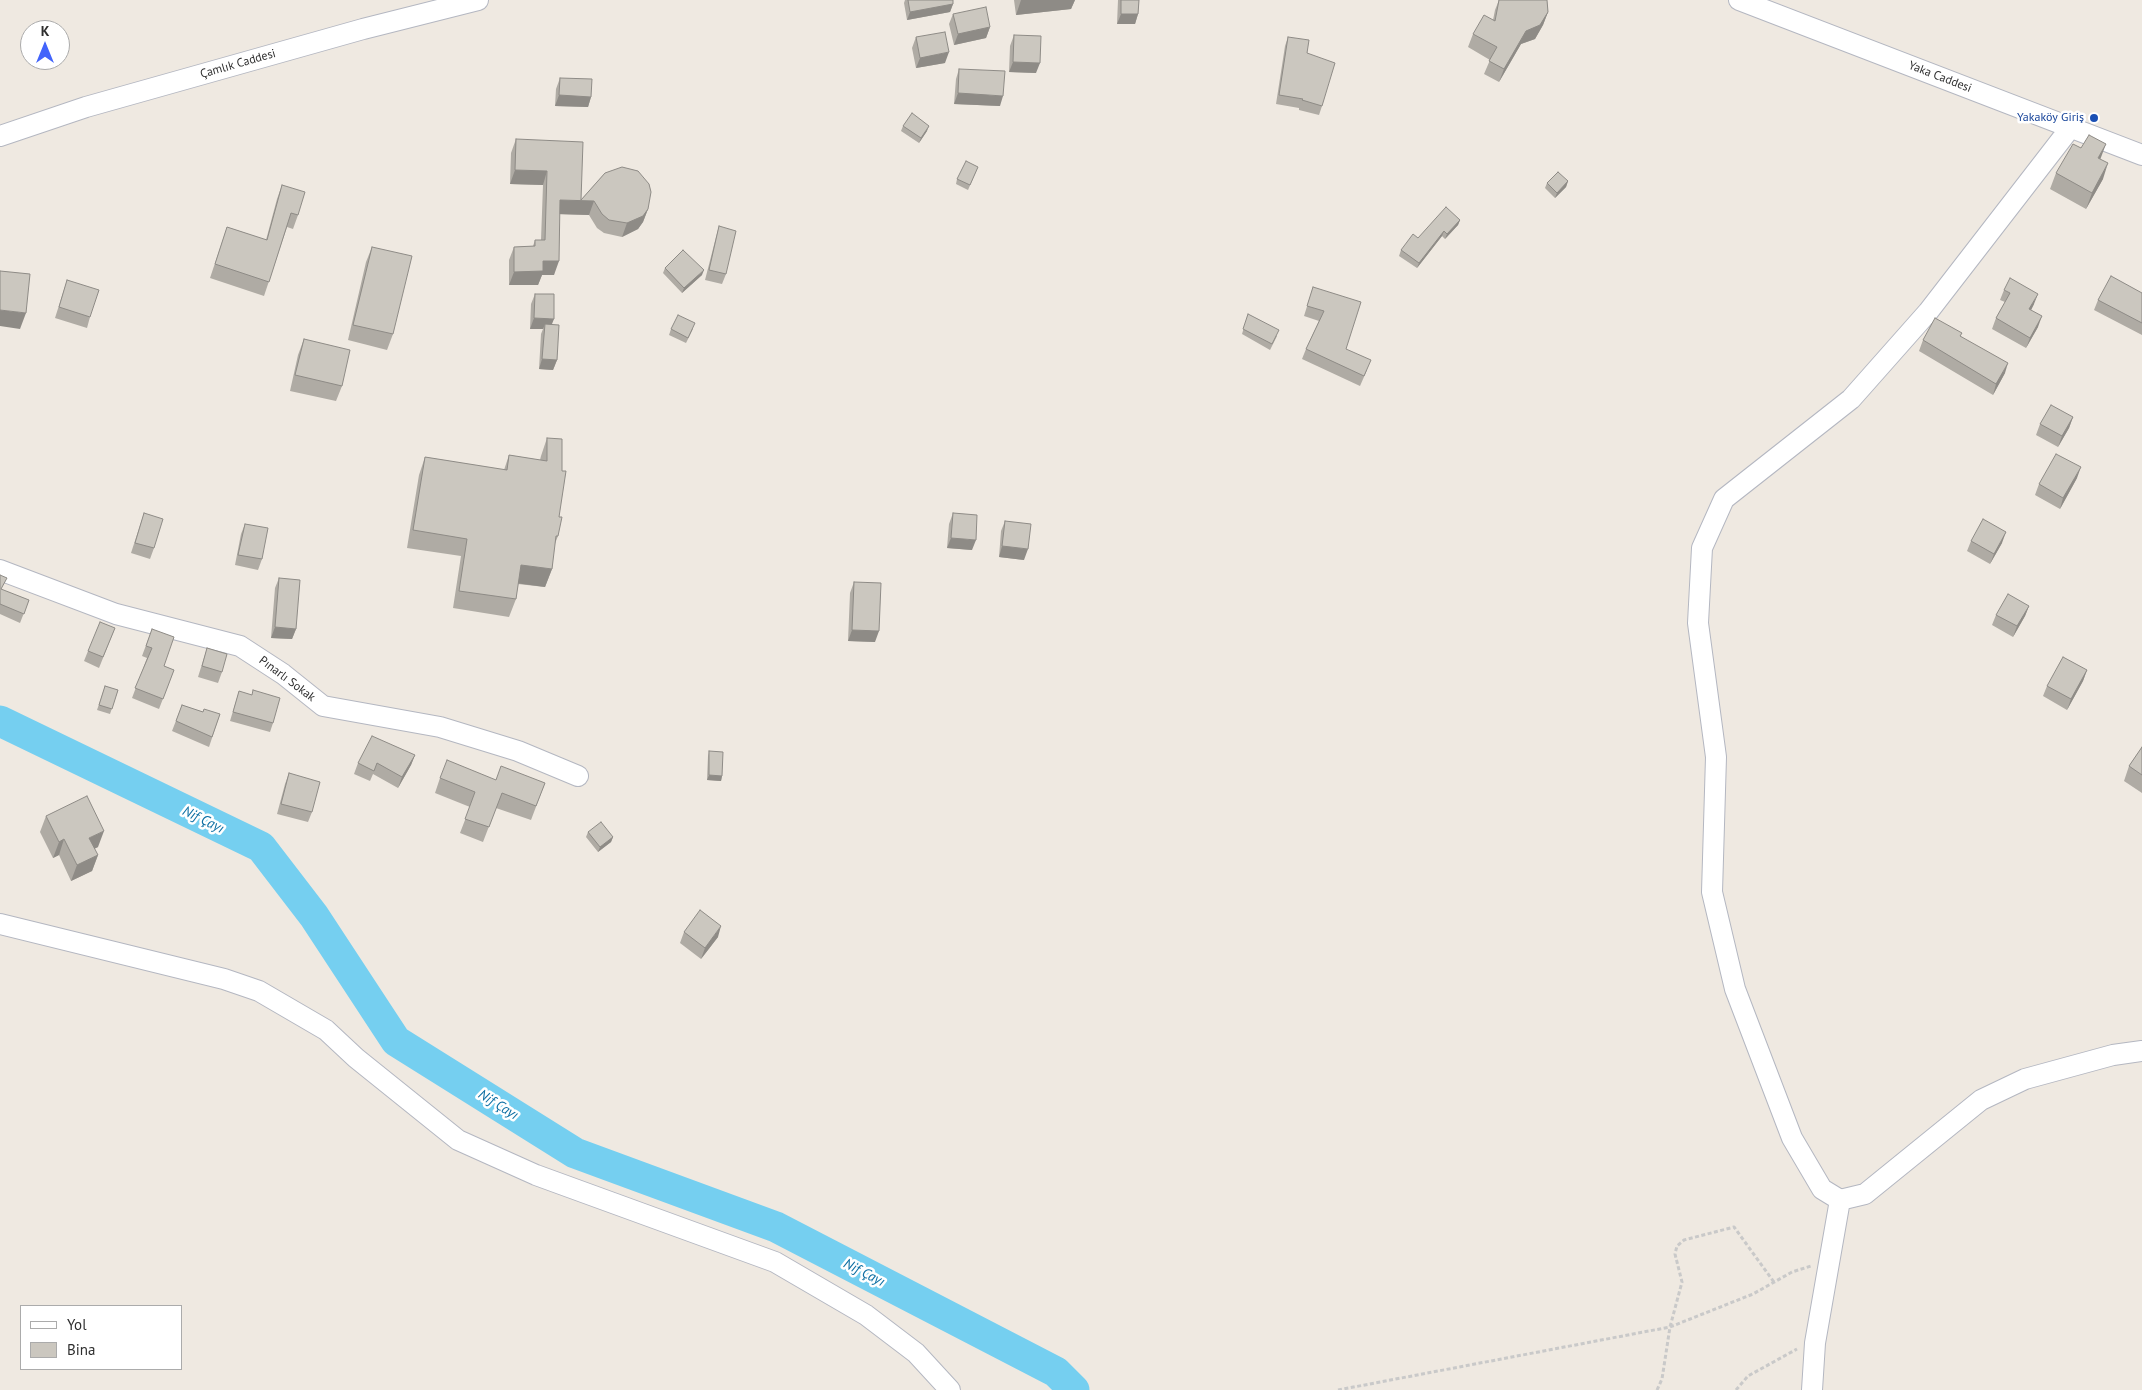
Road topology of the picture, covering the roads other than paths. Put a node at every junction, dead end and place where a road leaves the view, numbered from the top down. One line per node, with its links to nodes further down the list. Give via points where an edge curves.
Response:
1 (478, 0): 4 (street, Çamlık Caddesi, via 86,106)
2 (1739, 0): 3 (street, Yaka Caddesi)
3 (2071, 127): 5 (street, Yaka Caddesi); 10 (street, via 1928,312 1851,399 1724,499 1702,548 1698,622 1716,757 1712,892 1735,989 1792,1138 1822,1189)
4 (0, 136)
5 (2142, 155)
6 (0, 570): 7 (street, Pınarlı Sokak, via 116,614 240,646 323,706 440,727 518,751)
7 (578, 776)
8 (0, 924): 11 (street, via 224,979 259,991 326,1030 458,1140 536,1175 775,1262 866,1315 916,1353)
9 (2142, 1051): 10 (street, via 2114,1055 2025,1079 1981,1100 1865,1194)
10 (1840, 1200): 12 (street, via 1816,1343)
11 (950, 1390)
12 (1812, 1390)

